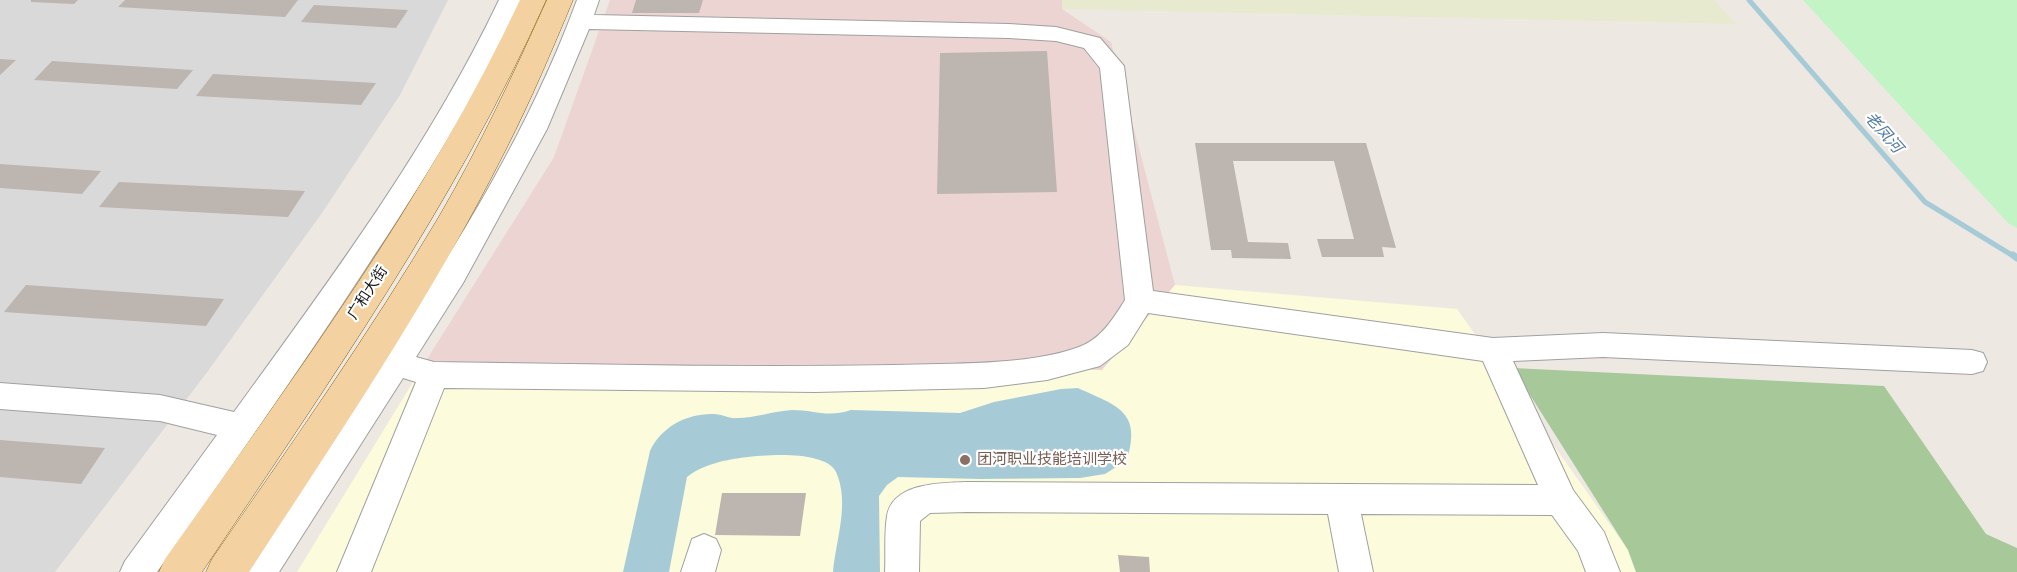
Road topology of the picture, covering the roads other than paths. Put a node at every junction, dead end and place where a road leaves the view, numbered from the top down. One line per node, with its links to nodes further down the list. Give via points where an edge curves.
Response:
1 (510, 0): 4 (street, via 478,64)
2 (533, 0): 4 (main road, 广和大街, via 518,36)
3 (576, 7): 5 (main road, via 533,65); 7 (street, via 1056,34 1092,43 1112,66)
4 (448, 143): 5 (street); 6 (main road, 广和大街); 8 (street)
5 (509, 147): 11 (street, via 453,275); 19 (main road, via 481,172 313,443)
6 (388, 261): 8 (street); 18 (main road, 广和大街)
7 (1140, 302): 9 (street); 12 (street, via 1118,337 1089,357 1047,368 984,375 815,379)
8 (323, 309): 14 (street)
9 (1493, 350): 10 (street, via 1604,345); 16 (street)
10 (1972, 362)
11 (395, 363): 12 (street); 20 (street)
12 (434, 375): 21 (street)
13 (0, 396): 14 (street, via 160,408)
14 (241, 427): 17 (street)
15 (1342, 500): 16 (street); 22 (street, via 924,499 904,514); 23 (street)
16 (1561, 500): 24 (street, via 1592,543)
17 (137, 572)
18 (179, 572)
19 (226, 572)
20 (260, 572)
21 (354, 572)
22 (902, 572)
23 (1356, 572)
24 (1603, 572)

